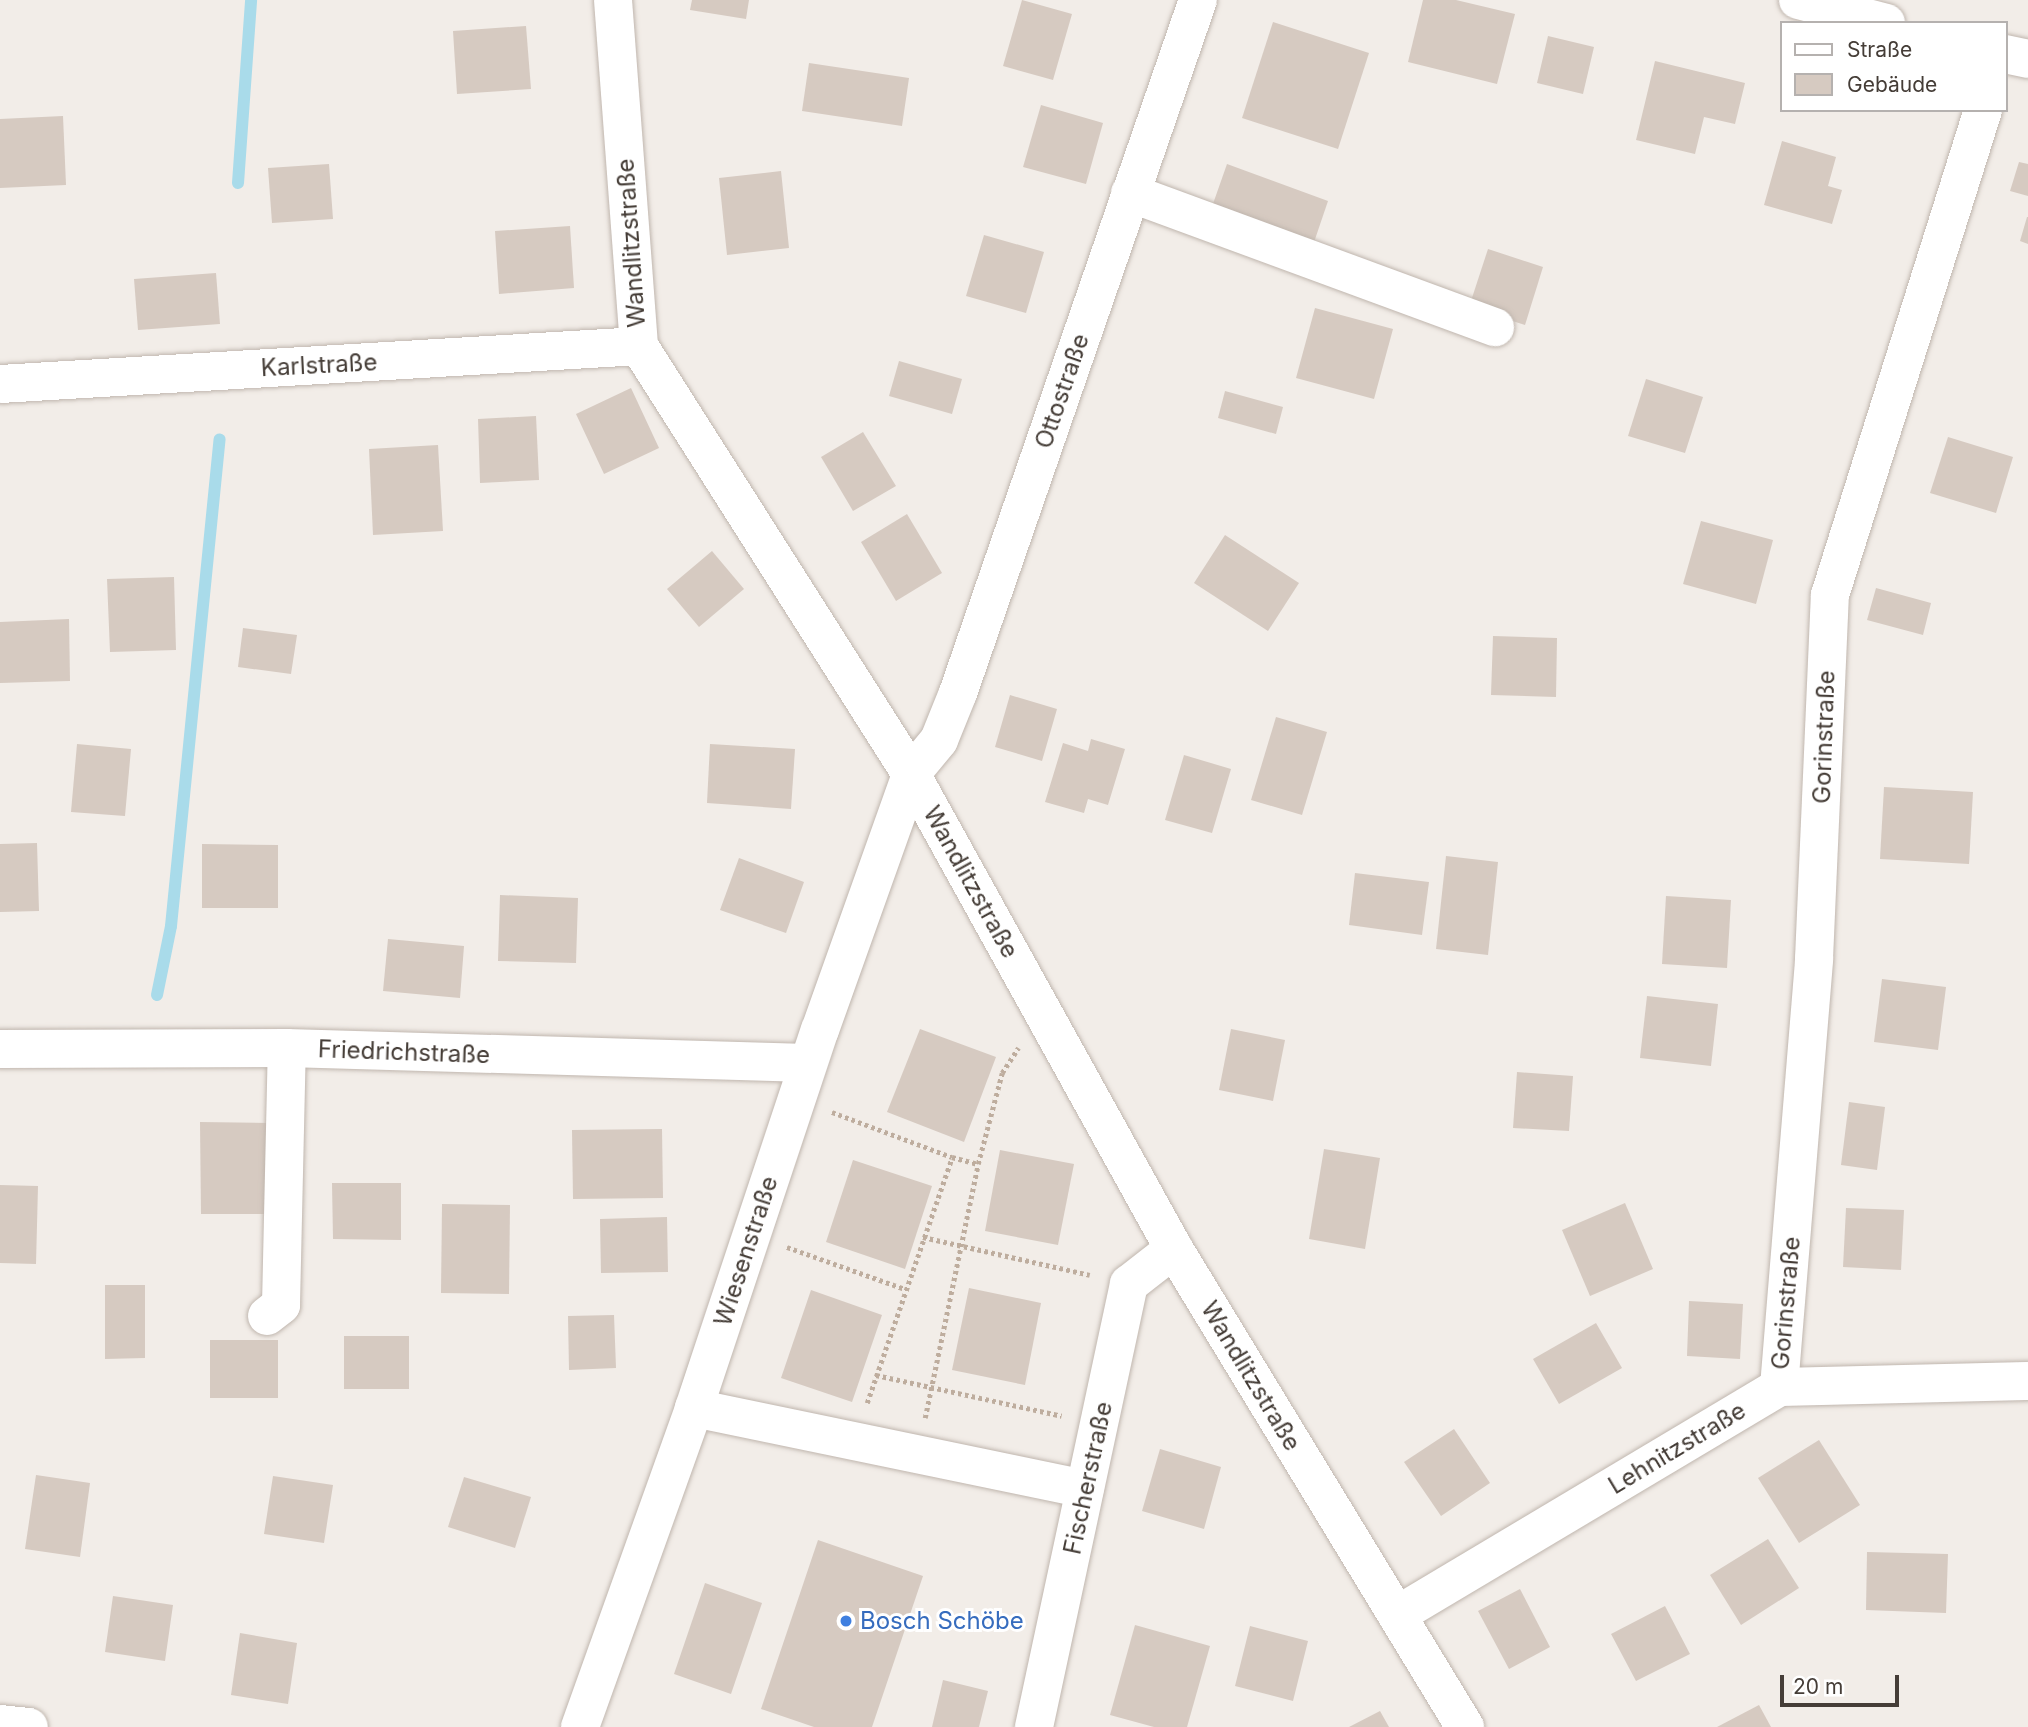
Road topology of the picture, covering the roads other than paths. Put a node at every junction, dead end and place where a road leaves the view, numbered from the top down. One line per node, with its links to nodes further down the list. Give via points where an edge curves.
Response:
1 (613, 0): 10 (street, Wandlitzstraße)
2 (1198, 0): 8 (street, Ottostraße)
3 (1798, 0): 4 (street)
4 (1878, 21)
5 (2007, 54): 6 (street)
6 (2028, 59)
7 (1982, 112): 19 (street, Gorinstraße, via 1830,595 1814,959)
8 (1130, 193): 9 (street); 12 (street, Ottostraße, via 958,693 939,740)
9 (1495, 327)
10 (639, 346): 11 (street, Karlstraße); 12 (street, Wandlitzstraße)
11 (0, 384)
12 (911, 774): 15 (street, Wiesenstraße); 16 (street, Wandlitzstraße)
13 (287, 1048): 14 (street, Friedrichstraße); 15 (street, Friedrichstraße); 17 (street, via 281,1305)
14 (0, 1049)
15 (802, 1081): 20 (street, Wiesenstraße)
16 (1174, 1249): 21 (street, Fischerstraße, via 1129,1284); 22 (street, Wandlitzstraße)
17 (267, 1316)
18 (2028, 1381): 19 (street, Lehnitzstraße)
19 (1779, 1387): 22 (street, Lehnitzstraße)
20 (694, 1408): 21 (street); 25 (street, Wiesenstraße)
21 (1085, 1489): 26 (street, Fischerstraße)
22 (1397, 1615): 27 (street, Wandlitzstraße)
23 (0, 1724): 24 (street)
24 (29, 1727)
25 (580, 1727)
26 (1034, 1727)
27 (1465, 1727)

